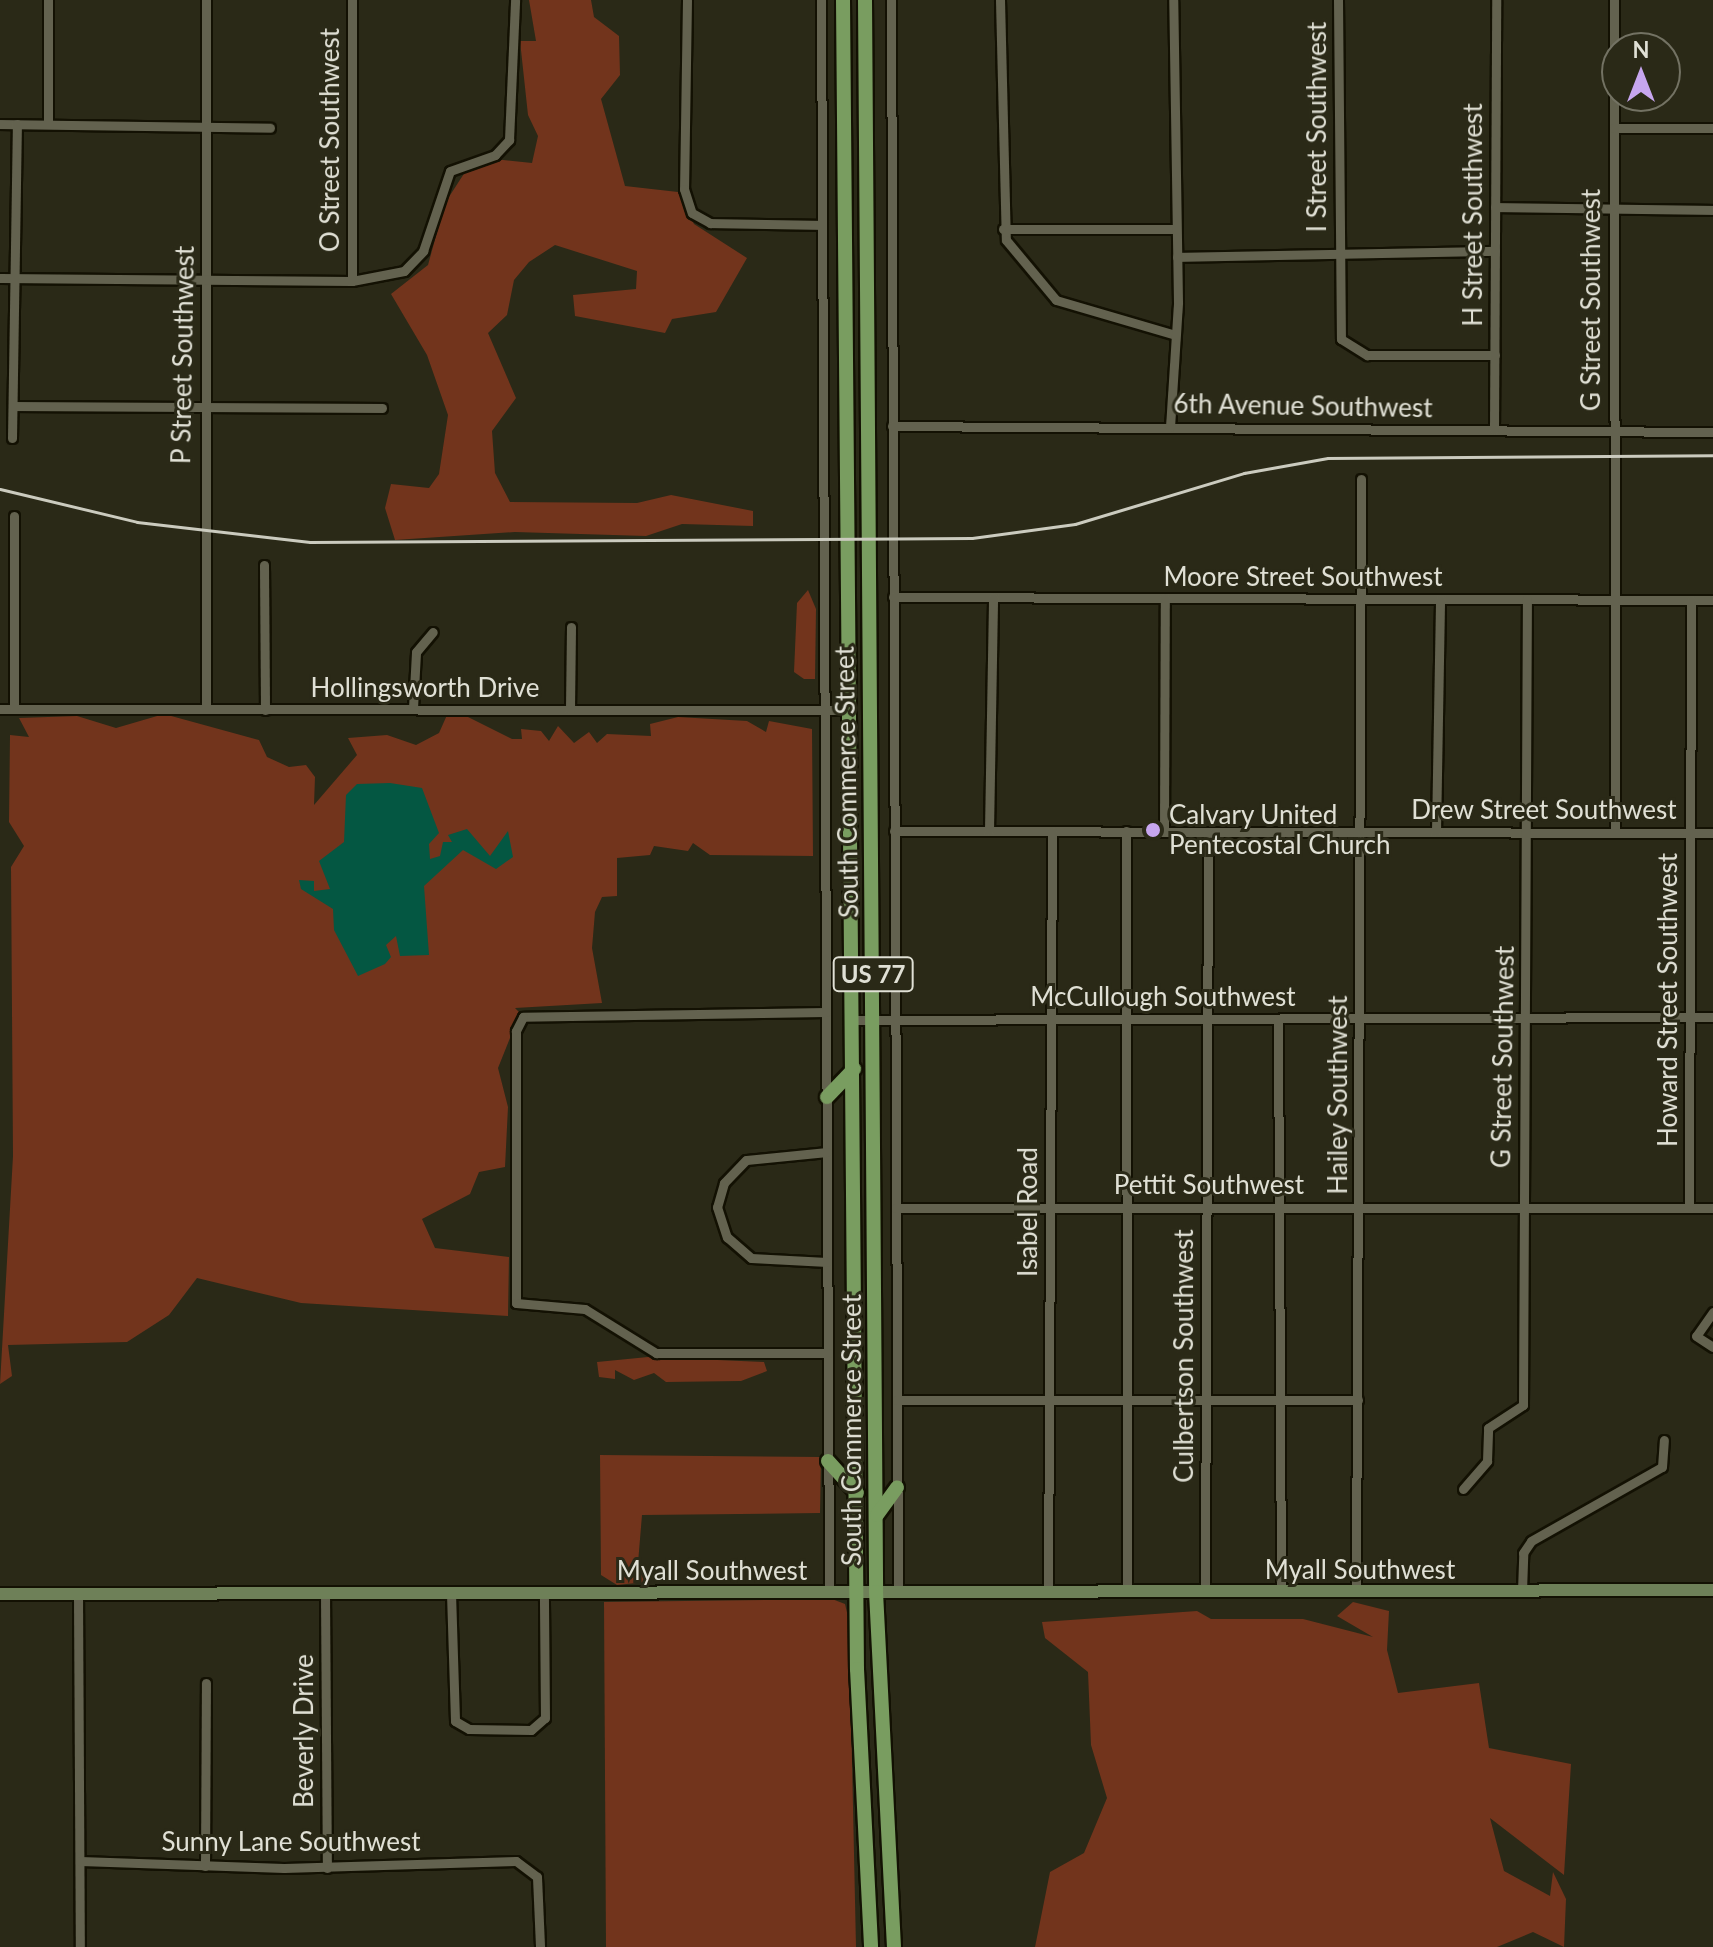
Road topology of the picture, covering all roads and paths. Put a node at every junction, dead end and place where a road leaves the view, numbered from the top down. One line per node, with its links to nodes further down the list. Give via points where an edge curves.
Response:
1 (48, 0): 17 (street)
2 (206, 0): 18 (street, P Street Southwest)
3 (352, 0): 34 (street, O Street Southwest)
4 (515, 0): 34 (street, via 509,140 495,155 450,171 423,251 408,268)
5 (687, 0): 25 (street, via 684,189 696,218)
6 (821, 0): 25 (street)
7 (843, 0): 67 (main road, South Commerce Street / US 77)
8 (865, 0): 68 (main road, South Commerce Street / US 77)
9 (891, 0): 40 (street)
10 (1000, 0): 26 (street)
11 (1173, 0): 27 (street)
12 (1338, 0): 29 (street, I Street Southwest)
13 (1496, 0): 22 (street, H Street Southwest)
14 (1614, 0): 20 (street, G Street Southwest)
15 (0, 124): 16 (street)
16 (17, 124): 17 (street); 32 (street)
17 (48, 124): 18 (street)
18 (206, 125): 19 (street); 33 (street, P Street Southwest)
19 (270, 128)
20 (1614, 128): 21 (street); 23 (street, G Street Southwest)
21 (1713, 128)
22 (1495, 207): 23 (street); 28 (street, H Street Southwest)
23 (1613, 209): 24 (street); 43 (street, G Street Southwest)
24 (1713, 210)
25 (822, 225): 66 (street)
26 (1003, 229): 27 (street); 35 (street, via 1022,268 1056,300)
27 (1176, 229): 30 (street)
28 (1495, 251): 29 (street); 36 (street, H Street Southwest)
29 (1339, 254): 30 (street); 36 (street, I Street Southwest, via 1341,339 1351,351)
30 (1177, 257): 35 (street)
31 (0, 278): 32 (street)
32 (15, 278): 33 (street); 37 (street)
33 (206, 280): 34 (street); 38 (street, P Street Southwest)
34 (352, 281)
35 (1172, 334): 41 (street)
36 (1495, 355): 42 (street, H Street Southwest)
37 (13, 406): 38 (street); 45 (street)
38 (206, 407): 39 (street); 63 (street, P Street Southwest)
39 (382, 408)
40 (892, 426): 41 (street, 6th Avenue Southwest); 49 (street)
41 (1170, 427): 42 (street, 6th Avenue Southwest)
42 (1494, 430): 43 (street, 6th Avenue Southwest)
43 (1613, 432): 44 (street, 6th Avenue Southwest); 54 (street, G Street Southwest)
44 (1713, 432)
45 (12, 438)
46 (1361, 479): 55 (street, Hailey Southwest)
47 (14, 516): 62 (street)
48 (264, 565): 65 (street)
49 (893, 597): 50 (street, Moore Street Southwest); 69 (street)
50 (993, 597): 51 (street, Moore Street Southwest); 70 (street)
51 (1165, 598): 55 (street, Moore Street Southwest); 73 (street)
52 (1440, 599): 53 (street, Moore Street Southwest); 55 (street, Moore Street Southwest); 76 (street)
53 (1527, 599): 54 (street, Moore Street Southwest); 77 (street, G Street Southwest)
54 (1612, 599): 56 (street, Moore Street Southwest); 78 (street, G Street Southwest)
55 (1356, 600): 75 (street, Hailey Southwest)
56 (1691, 600): 57 (street, Moore Street Southwest); 79 (street, Howard Street Southwest)
57 (1713, 600)
58 (571, 627): 64 (street)
59 (433, 632): 60 (street, via 416,652)
60 (413, 708): 64 (street, Hollingsworth Drive); 65 (street, Hollingsworth Drive)
61 (0, 709): 62 (street, Hollingsworth Drive)
62 (14, 709): 63 (street, Hollingsworth Drive)
63 (206, 709): 65 (street, Hollingsworth Drive)
64 (570, 709): 66 (street, Hollingsworth Drive)
65 (265, 710)
66 (825, 710): 67 (street, Hollingsworth Drive); 81 (street)
67 (851, 710): 68 (main road); 90 (main road, South Commerce Street / US 77)
68 (872, 764): 91 (main road, South Commerce Street / US 77)
69 (894, 831): 70 (street, Drew Street Southwest); 92 (street)
70 (989, 831): 71 (street, Drew Street Southwest)
71 (1052, 831): 72 (street, Drew Street Southwest); 86 (street, Isabel Road)
72 (1126, 831): 73 (street, Drew Street Southwest); 87 (street)
73 (1164, 832): 74 (street, Drew Street Southwest)
74 (1208, 832): 75 (street, Drew Street Southwest); 88 (street, Culbertson Southwest)
75 (1362, 832): 76 (street, Drew Street Southwest); 85 (street, Hailey Southwest)
76 (1436, 832): 77 (street, Drew Street Southwest)
77 (1527, 832): 78 (street, Drew Street Southwest); 82 (street, G Street Southwest)
78 (1615, 832): 79 (street, Drew Street Southwest)
79 (1691, 833): 80 (street, Drew Street Southwest); 83 (street, Howard Street Southwest)
80 (1713, 833)
81 (826, 1012): 94 (street); 108 (street, via 541,1012 519,1021 516,1303 585,1309 647,1351)
82 (1527, 1017): 83 (street, McCullough Southwest); 85 (street, McCullough Southwest); 104 (street, G Street Southwest)
83 (1691, 1017): 84 (street, McCullough Southwest); 102 (street, Howard Street Southwest)
84 (1713, 1017)
85 (1361, 1018): 89 (street, McCullough Southwest); 98 (street, Hailey Southwest)
86 (1051, 1019): 87 (street, McCullough Southwest); 92 (street, McCullough Southwest); 100 (street, Isabel Road)
87 (1127, 1019): 88 (street, McCullough Southwest); 101 (street)
88 (1207, 1019): 89 (street, McCullough Southwest); 96 (street, Culbertson Southwest)
89 (1278, 1019): 97 (street)
90 (853, 1020): 91 (street, McCullough Southwest); 93 (main road, South Commerce Street / US 77)
91 (873, 1020): 92 (street, McCullough Southwest); 120 (main road, South Commerce Street / US 77)
92 (895, 1020): 99 (street)
93 (854, 1069): 94 (main road); 119 (main road, South Commerce Street / US 77)
94 (827, 1097): 95 (street)
95 (827, 1152): 105 (street); 105 (street, via 746,1160 724,1183 717,1207 727,1237 751,1258)
96 (1206, 1207): 97 (street, Pettit Southwest); 101 (street, Pettit Southwest); 112 (street, Culbertson Southwest)
97 (1280, 1207): 98 (street, Pettit Southwest); 113 (street)
98 (1359, 1207): 104 (street, Pettit Southwest); 114 (street, Hailey Southwest)
99 (896, 1208): 100 (street, Pettit Southwest); 109 (street)
100 (1050, 1208): 101 (street, Pettit Southwest); 110 (street, Isabel Road)
101 (1127, 1208): 111 (street)
102 (1689, 1208): 103 (street, Pettit Southwest); 104 (street, Pettit Southwest)
103 (1713, 1208)
104 (1524, 1209): 118 (street, G Street Southwest, via 1523,1405 1488,1428 1487,1461)
105 (827, 1262): 108 (street)
106 (1713, 1312): 107 (street, via 1696,1336)
107 (1713, 1347)
108 (828, 1353): 116 (street)
109 (897, 1400): 110 (street); 117 (street)
110 (1049, 1400): 111 (street); 126 (street, Isabel Road)
111 (1127, 1400): 112 (street); 127 (street)
112 (1206, 1400): 113 (street); 128 (street, Culbertson Southwest)
113 (1282, 1400): 114 (street); 129 (street)
114 (1358, 1400): 130 (street, Hailey Southwest)
115 (1664, 1440): 122 (street, via 1662,1467 1531,1541 1523,1553)
116 (828, 1461): 119 (main road); 133 (street)
117 (897, 1487): 120 (main road); 125 (street)
118 (1463, 1489)
119 (857, 1493): 123 (main road, South Commerce Street / US 77)
120 (876, 1516): 124 (main road, South Commerce Street / US 77)
121 (1713, 1590): 122 (street, Myall Southwest)
122 (1522, 1591): 130 (street, Myall Southwest)
123 (857, 1592): 124 (street, Myall Southwest); 133 (street, Myall Southwest); 143 (main road, South Commerce Street / US 77)
124 (876, 1592): 125 (street, Myall Southwest); 144 (main road, South Commerce Street / US 77)
125 (898, 1592): 126 (street, Myall Southwest)
126 (1048, 1592): 127 (street, Myall Southwest)
127 (1127, 1592): 128 (street, Myall Southwest)
128 (1205, 1592): 129 (street, Myall Southwest)
129 (1281, 1592): 130 (street, Myall Southwest)
130 (1356, 1592)
131 (451, 1593): 132 (street, Myall Southwest); 132 (street, via 455,1721 469,1729 531,1730 545,1718); 136 (street, Myall Southwest)
132 (544, 1593): 133 (street, Myall Southwest)
133 (829, 1593)
134 (0, 1594): 135 (street, Myall Southwest)
135 (78, 1594): 136 (street, Myall Southwest); 138 (street)
136 (325, 1594): 140 (street, Beverly Drive)
137 (206, 1683): 139 (street)
138 (80, 1861): 139 (street, Sunny Lane Southwest); 141 (street)
139 (205, 1866): 140 (street, Sunny Lane Southwest)
140 (327, 1868): 142 (street, Sunny Lane Southwest, via 524,1863 537,1877)
141 (80, 1947)
142 (540, 1947)
143 (871, 1947)
144 (894, 1947)

